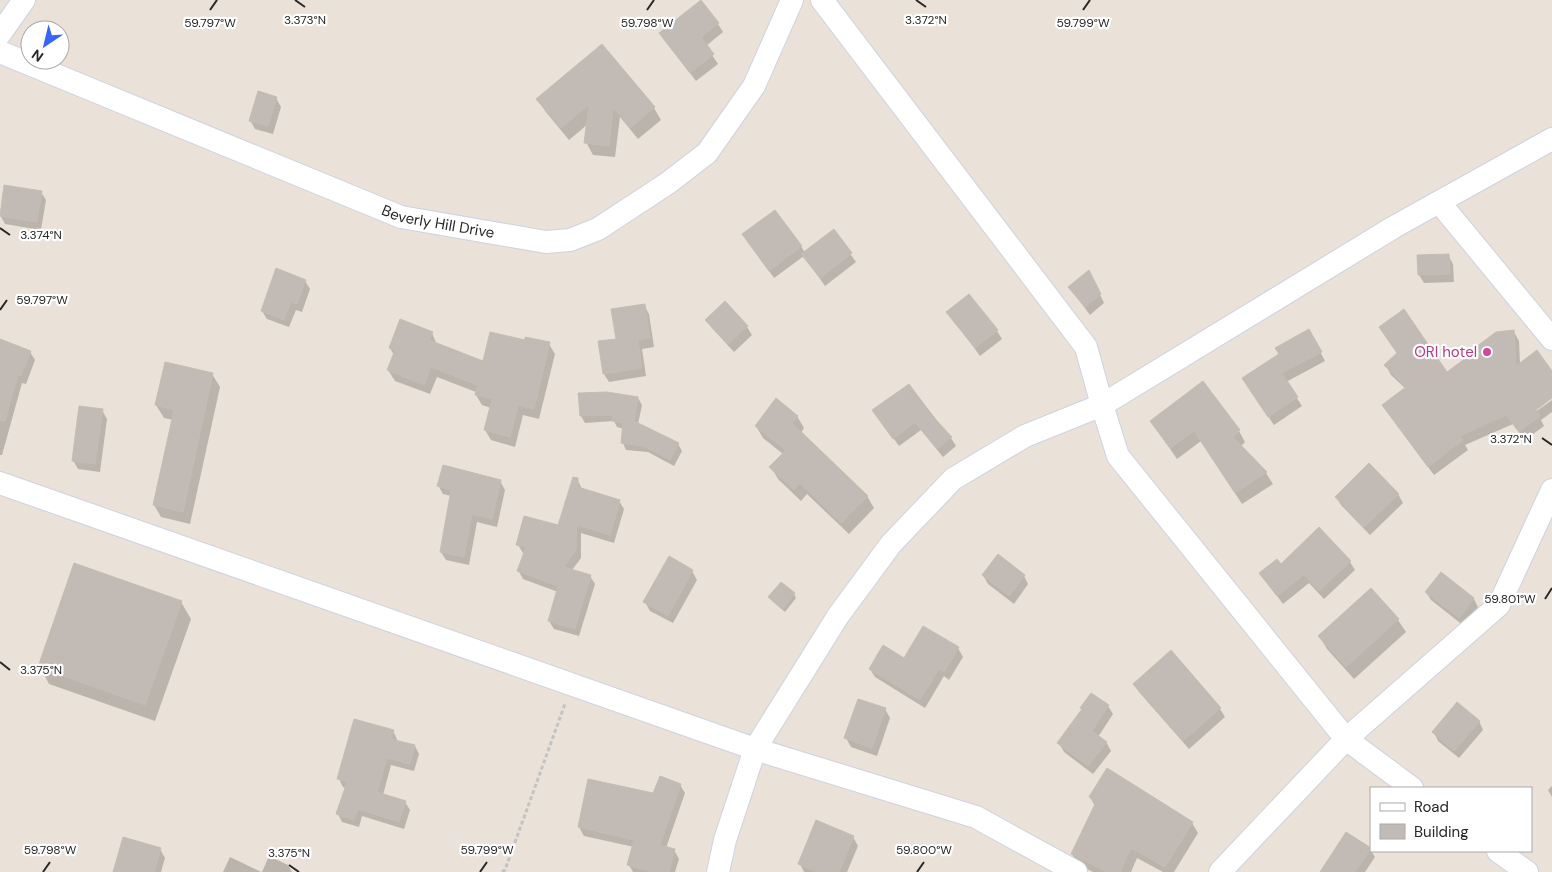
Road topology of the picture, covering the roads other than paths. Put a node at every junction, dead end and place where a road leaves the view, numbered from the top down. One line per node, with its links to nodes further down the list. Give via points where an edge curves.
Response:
1 (24, 0): 4 (street)
2 (792, 0): 5 (street, Beverly Hill Drive, via 754,86 707,153 598,229 570,240 546,242 401,217)
3 (822, 0): 9 (street, via 1086,347)
4 (0, 34)
5 (0, 52)
6 (1552, 139): 7 (street)
7 (1439, 202): 8 (street); 9 (street)
8 (1552, 339)
9 (1102, 405): 12 (street, via 1118,456); 13 (street, via 1025,436 953,478 891,544 838,616)
10 (0, 483): 13 (street)
11 (1552, 490): 12 (street, via 1499,605)
12 (1346, 740): 14 (street); 18 (street)
13 (755, 749): 16 (street, via 725,840); 17 (street, via 976,817)
14 (1411, 787)
15 (1499, 852): 19 (street)
16 (718, 872)
17 (1076, 872)
18 (1220, 872)
19 (1527, 872)

